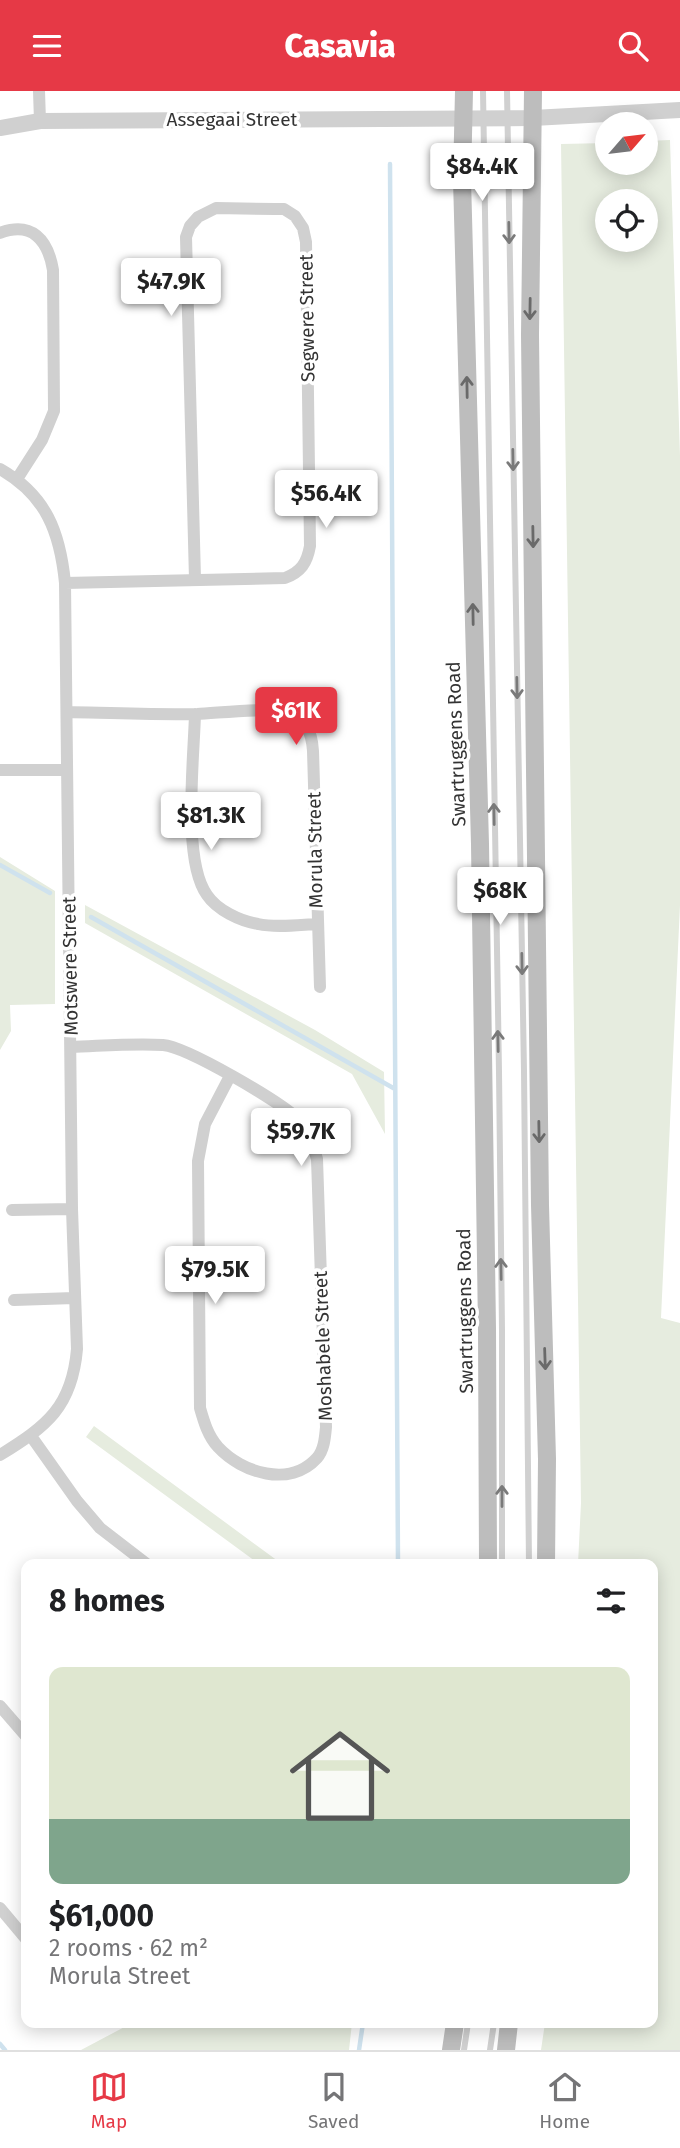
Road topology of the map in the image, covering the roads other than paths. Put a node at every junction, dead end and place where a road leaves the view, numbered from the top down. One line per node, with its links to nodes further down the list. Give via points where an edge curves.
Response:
1 (39, 91): 11 (street)
2 (464, 91): 7 (main road, Swartruggens Road)
3 (483, 91): 8 (lane)
4 (507, 91): 9 (lane)
5 (533, 91): 10 (main road)
6 (680, 110): 10 (street, Assegaai Street)
7 (464, 118): 8 (street, Assegaai Street); 11 (street, Assegaai Street); 33 (main road, Swartruggens Road, one-way to 7, via 480,844)
8 (483, 118): 9 (street, Assegaai Street); 34 (lane, one-way to 8)
9 (507, 118): 10 (street, Assegaai Street); 35 (lane, one-way to 35)
10 (533, 118): 36 (main road, one-way to 36, via 530,335)
11 (40, 121): 12 (street, Assegaai Street)
12 (0, 128)
13 (0, 233): 15 (street, via 23,228 34,233 50,253 53,270 54,411)
14 (0, 469): 15 (street, Motswere Street)
15 (17, 479): 17 (street, Motswere Street, via 31,491 51,522 59,541)
16 (195, 579): 16 (street, Segwere Street, via 285,578 303,568 308,558 306,242 303,228 284,209 216,208 198,217 186,237); 17 (street, Segwere Street)
17 (65, 583): 18 (street, Motswere Street)
18 (67, 712): 19 (street, Morula Street); 21 (street, Motswere Street)
19 (194, 714): 22 (street, Morula Street, via 192,829 195,866 207,896 222,910 258,924); 22 (street, Morula Street, via 278,710 299,717 307,726 313,751)
20 (0, 770): 21 (street)
21 (66, 771): 24 (street, Motswere Street)
22 (317, 924): 23 (street, Morula Street)
23 (320, 987)
24 (71, 1047): 25 (street, Moshabele Street, via 165,1045 184,1050); 26 (street, Motswere Street)
25 (230, 1076): 25 (street, Moshabele Street, via 285,1108 301,1123 317,1159 324,1445 307,1467 279,1475 247,1469 229,1457 208,1432 200,1408 198,1161 205,1124)
26 (72, 1209): 27 (street); 28 (street, Motswere Street)
27 (12, 1210)
28 (74, 1298): 29 (street); 30 (street, Motswere Street, via 77,1349 70,1389 58,1409)
29 (14, 1300)
30 (31, 1436): 31 (street, Motswere Street); 32 (street, via 100,1528)
31 (0, 1455)
32 (140, 1559)
33 (488, 1559)
34 (502, 1559)
35 (529, 1559)
36 (546, 1559)
37 (0, 1706): 38 (street)
38 (21, 1730)
39 (0, 1908): 40 (street)
40 (21, 1933)
41 (454, 2028): 45 (main road)
42 (467, 2028): 46 (lane)
43 (493, 2028): 47 (lane)
44 (508, 2028): 48 (main road)
45 (451, 2050)
46 (464, 2050)
47 (490, 2050)
48 (506, 2050)

